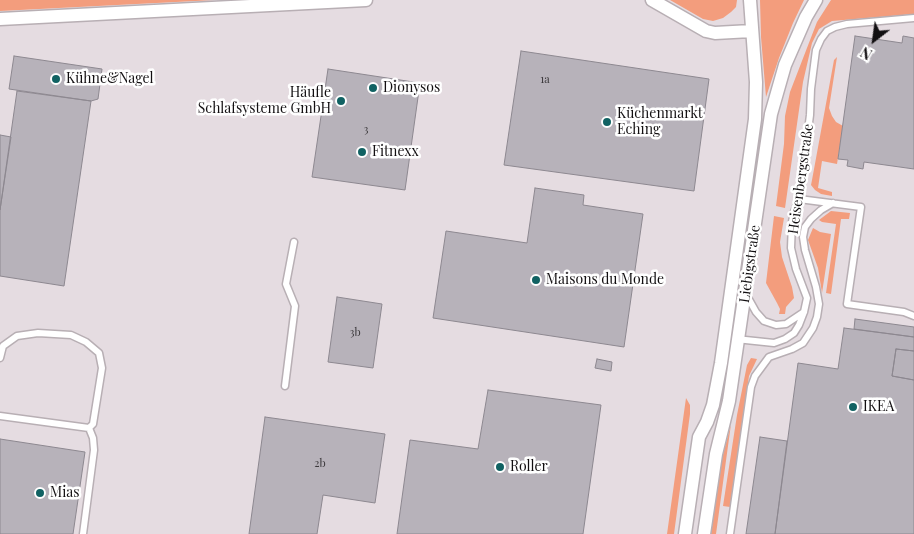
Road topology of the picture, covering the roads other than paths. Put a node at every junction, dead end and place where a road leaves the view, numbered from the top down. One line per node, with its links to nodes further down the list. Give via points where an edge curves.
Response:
1 (366, 0): 6 (street)
2 (652, 0): 7 (street, via 706,31)
3 (750, 0): 7 (street, Liebigstraße)
4 (816, 0): 11 (street, Liebigstraße, via 797,38 775,100)
5 (914, 18): 8 (lane, Heisenbergstraße, via 847,24 827,31 821,39 816,50)
6 (0, 19)
7 (752, 31): 14 (street, Liebigstraße, via 755,119)
8 (799, 199): 9 (lane); 12 (lane, Heisenbergstraße, via 794,212 791,248 807,298)
9 (833, 203): 13 (lane, via 861,207 847,304); 23 (lane, via 811,219 804,236 818,304 813,328 803,343 769,357 751,387)
10 (294, 242): 17 (lane, via 286,284 295,306)
11 (745, 294): 12 (lane, via 764,321 786,324); 15 (street, Liebigstraße)
12 (804, 312): 15 (lane, via 800,325 785,339 774,342)
13 (914, 316)
14 (725, 337): 15 (lane); 21 (street, Liebigstraße, via 714,405 699,437)
15 (739, 339): 22 (street, Liebigstraße)
16 (0, 358): 19 (lane, via 3,346 17,336 38,333 71,335 86,342 99,353 102,368 93,424)
17 (285, 386)
18 (0, 416): 19 (lane)
19 (89, 428): 20 (lane, via 94,450)
20 (83, 534)
21 (685, 534)
22 (704, 534)
23 (730, 534)

